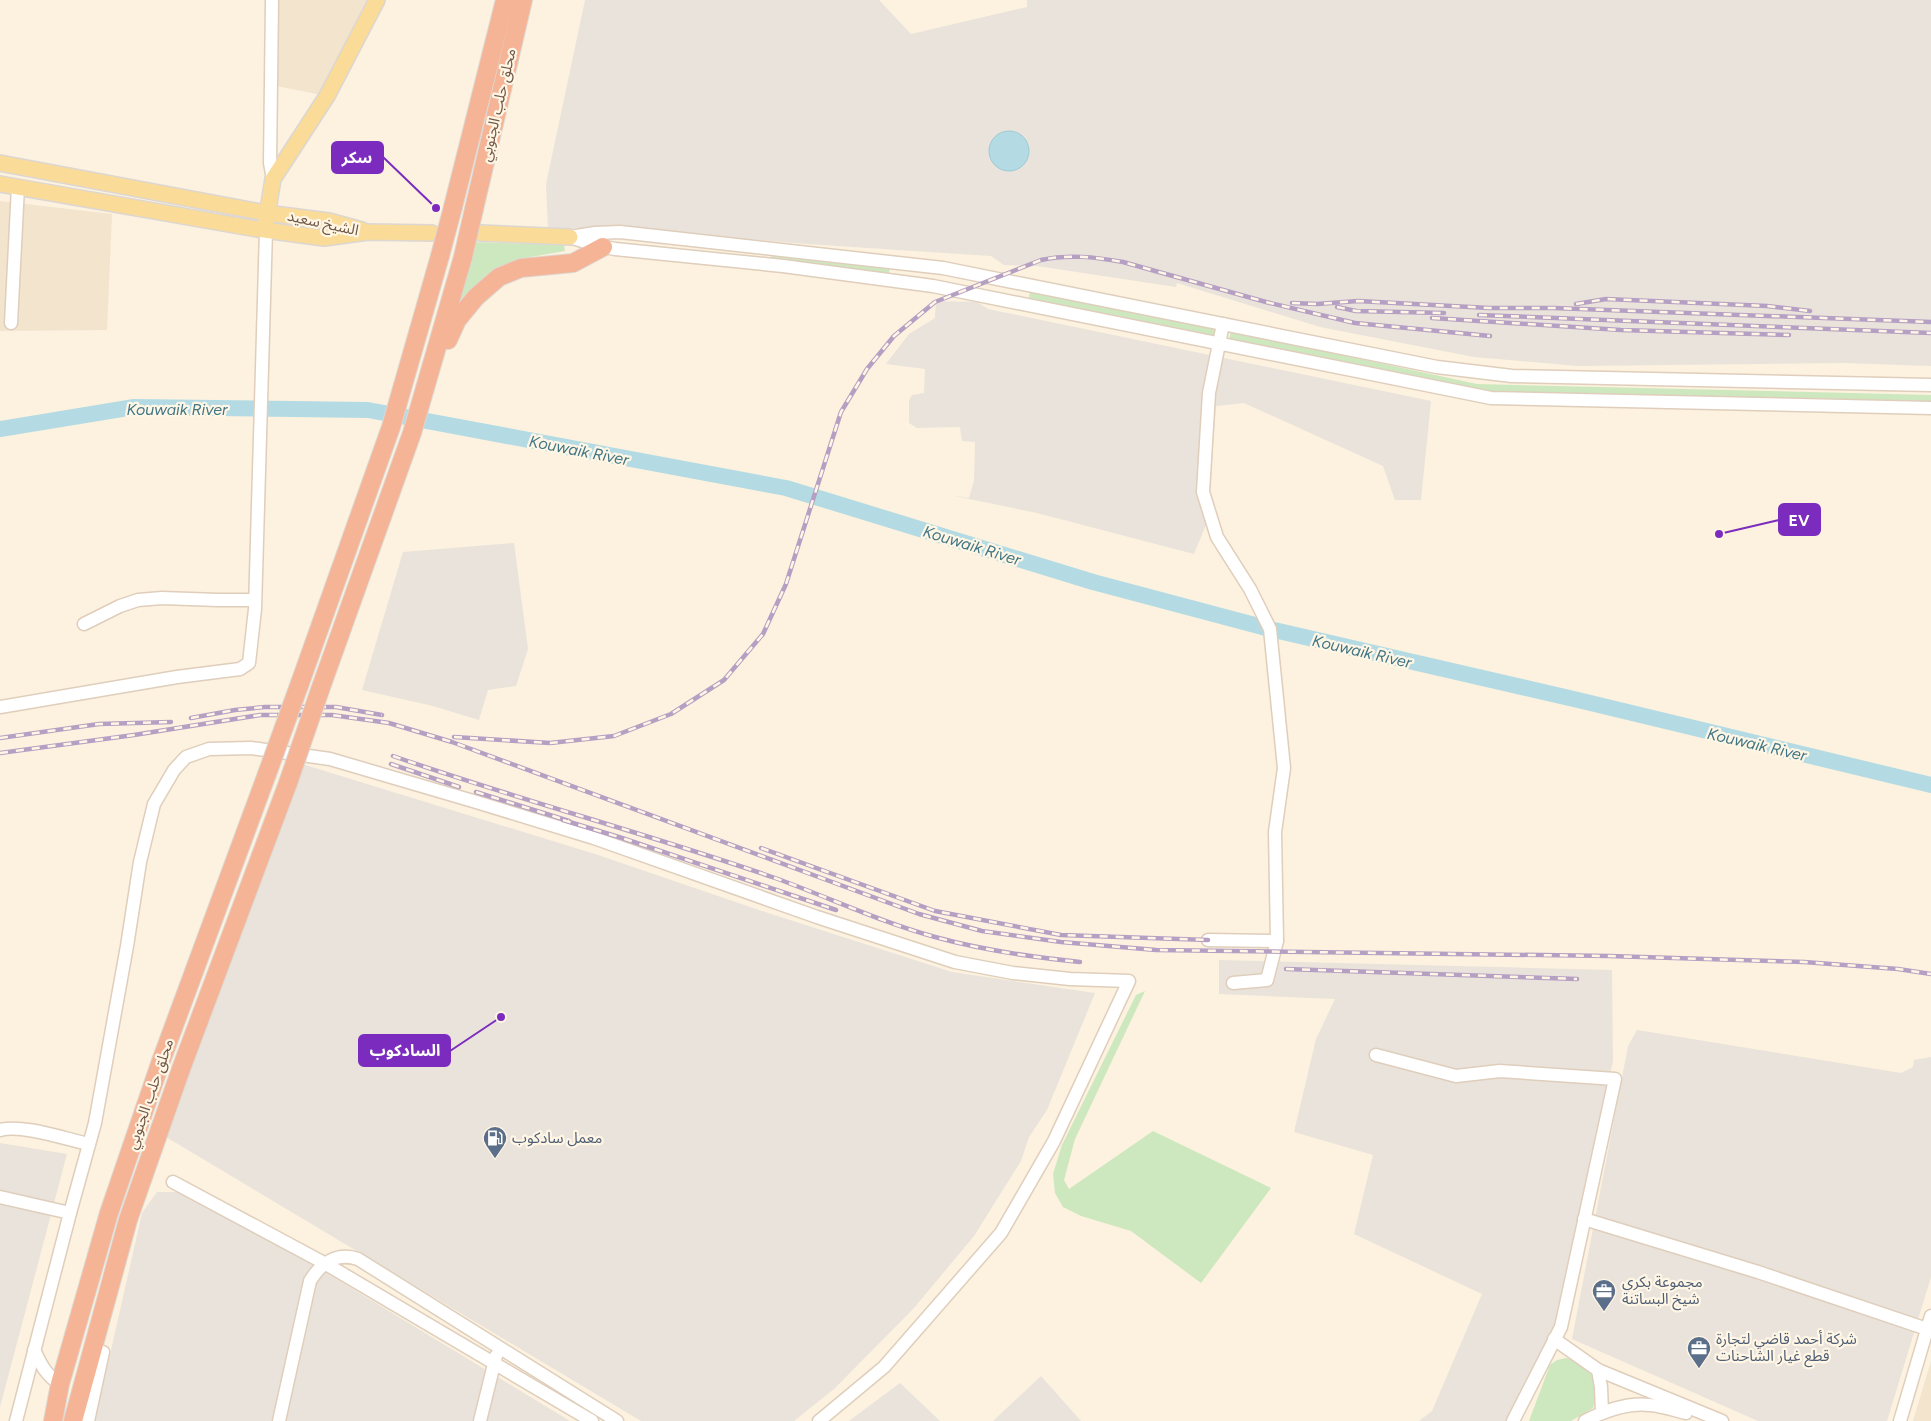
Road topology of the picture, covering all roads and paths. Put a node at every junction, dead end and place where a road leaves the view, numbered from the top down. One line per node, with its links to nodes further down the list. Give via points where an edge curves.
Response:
1 (272, 0): 6 (street, via 270,163)
2 (377, 0): 6 (main road, via 327,96)
3 (505, 0): 44 (highway, محلق حلب الجنوبي, bridge, via 440,256 391,427 108,1213)
4 (523, 0): 20 (highway, محلق حلب الجنوبي, bridge, via 462,257)
5 (0, 163): 9 (main road, الشيخ سعيد)
6 (273, 179): 9 (main road)
7 (0, 184): 8 (main road, الشيخ سعيد)
8 (18, 187): 10 (main road, الشيخ سعيد); 16 (street)
9 (266, 213): 10 (main road); 11 (main road, الشيخ سعيد, via 329,221)
10 (266, 230): 11 (main road, الشيخ سعيد, via 324,238); 22 (street)
11 (368, 232): 12 (main road)
12 (432, 233)
13 (480, 233): 14 (main road)
14 (570, 237): 15 (street); 17 (street, via 620,232 943,268)
15 (603, 247): 18 (street, via 933,286); 20 (highway, via 572,263 521,268 499,277 457,320)
16 (11, 323)
17 (1223, 324): 18 (street); 19 (street, via 1437,367 1512,376)
18 (1219, 343): 21 (street, via 1491,398); 26 (street, via 1209,393 1203,492 1217,538 1250,589 1270,629 1284,768 1274,832)
19 (1931, 385)
20 (423, 395): 50 (highway, bridge, via 288,783 128,1220)
21 (1931, 408)
22 (255, 600): 23 (street, via 138,600); 24 (street, via 249,663 240,669)
23 (84, 624)
24 (0, 707)
25 (1208, 940): 26 (street)
26 (1277, 941): 27 (street, via 1267,980)
27 (1233, 983)
28 (1376, 1055): 34 (street, via 1456,1076 1500,1071 1615,1079)
29 (0, 1130): 30 (street, via 10,1127 23,1129)
30 (89, 1144): 33 (street); 56 (street, via 96,1123 140,862 154,804 174,770 186,757 209,749 251,748 330,760 472,800 594,838 955,962 1013,973 1129,981 1054,1141 1000,1233 884,1367)
31 (174, 1182): 35 (street)
32 (0, 1197): 33 (street)
33 (70, 1213): 40 (street)
34 (1584, 1220): 37 (street, via 1758,1272); 38 (street, via 1561,1327)
35 (326, 1264): 39 (street, via 342,1256 358,1259); 42 (street); 52 (street, via 310,1281)
36 (1931, 1316): 37 (street)
37 (1926, 1330): 60 (street)
38 (1554, 1339): 43 (street); 57 (street)
39 (499, 1348): 42 (street); 47 (street)
40 (34, 1350): 44 (street, via 44,1371); 48 (street)
41 (103, 1352): 51 (street)
42 (494, 1362): 53 (street); 54 (street)
43 (1598, 1370): 45 (street); 59 (street)
44 (60, 1384): 49 (highway, محلق حلب الجنوبي)
45 (1602, 1412): 46 (street, via 1649,1404); 58 (street)
46 (1666, 1415): 59 (street)
47 (602, 1417): 55 (street)
48 (16, 1421)
49 (53, 1421)
50 (73, 1421)
51 (88, 1421)
52 (279, 1421)
53 (480, 1421)
54 (592, 1421)
55 (617, 1421)
56 (819, 1421)
57 (1513, 1421)
58 (1585, 1421)
59 (1723, 1421)
60 (1900, 1421)

